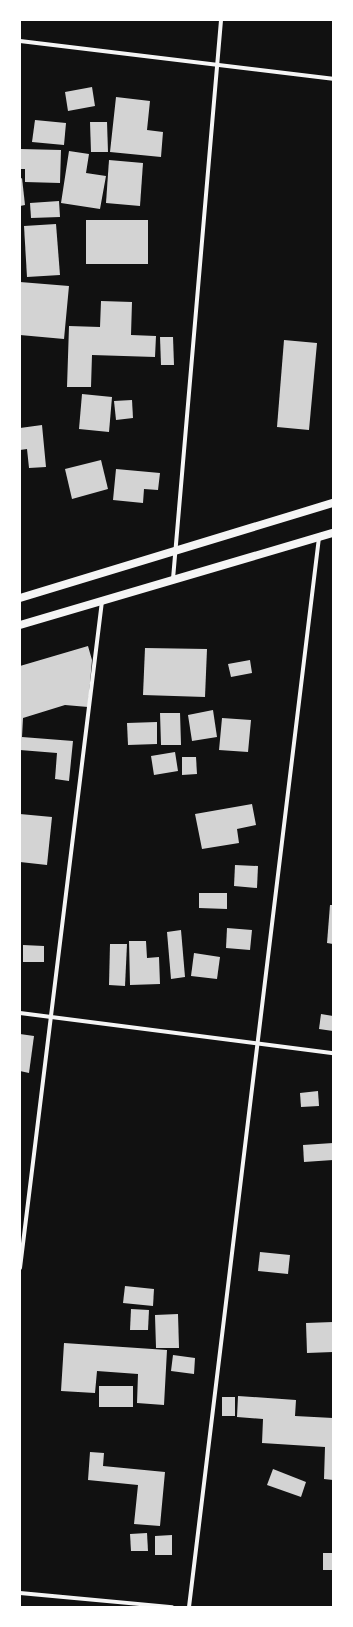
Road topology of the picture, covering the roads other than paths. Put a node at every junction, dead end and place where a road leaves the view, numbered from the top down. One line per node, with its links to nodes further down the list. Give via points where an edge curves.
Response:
1 (221, 20): 3 (street)
2 (20, 41): 3 (street)
3 (218, 68): 4 (street); 8 (street)
4 (333, 79)
5 (333, 503): 8 (main road)
6 (333, 533): 7 (main road)
7 (319, 537): 9 (main road); 15 (street)
8 (174, 552): 9 (street); 10 (main road)
9 (173, 579): 11 (main road)
10 (20, 598)
11 (102, 600): 12 (main road); 14 (street)
12 (20, 625)
13 (20, 1013): 14 (street)
14 (52, 1017): 15 (street); 17 (street)
15 (260, 1042): 16 (street); 22 (street)
16 (333, 1053)
17 (20, 1268)
18 (20, 1593): 19 (street)
19 (103, 1602): 20 (street); 21 (street)
20 (103, 1607)
21 (172, 1607)
22 (189, 1607)

